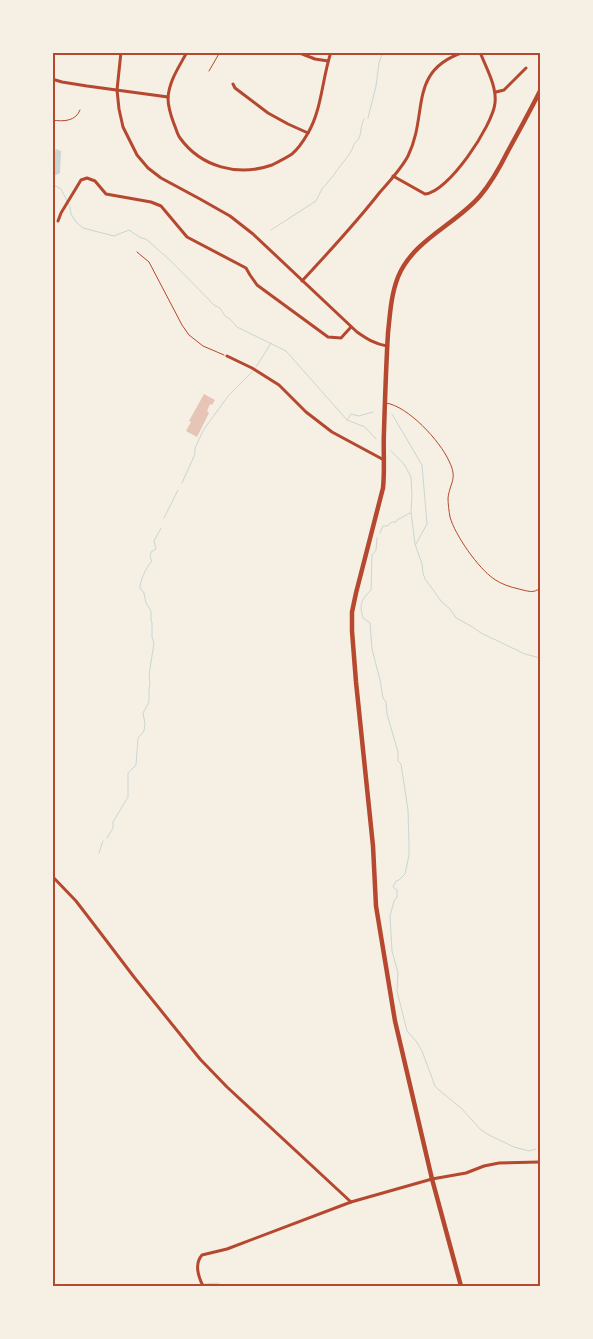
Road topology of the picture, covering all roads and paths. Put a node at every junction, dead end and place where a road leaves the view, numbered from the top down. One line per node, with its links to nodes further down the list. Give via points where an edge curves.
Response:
1 (121, 52): 13 (street)
2 (187, 52): 16 (street)
3 (220, 52): 10 (path)
4 (297, 52): 8 (street)
5 (331, 52): 8 (street)
6 (464, 52): 20 (street, via 441,63 429,78 423,90 417,129 408,155)
7 (480, 52): 15 (street)
8 (328, 61): 19 (street)
9 (526, 68): 15 (street, via 504,90)
10 (209, 71)
11 (52, 79): 13 (street)
12 (233, 84): 19 (street, via 268,113)
13 (117, 90): 16 (street); 23 (street, via 123,127 137,155 148,168 230,216)
14 (540, 91): 25 (main road, via 487,188 466,211 420,247 401,270 392,298)
15 (496, 92): 20 (street, via 493,114 467,158 437,189 425,194)
16 (168, 97): 19 (street, via 179,137 194,153 226,168 246,171 276,163 291,154)
17 (80, 110): 18 (path, via 71,120)
18 (52, 120)
19 (308, 133)
20 (394, 176): 23 (street)
21 (58, 221): 24 (street, via 81,180 87,178 95,181 106,194 161,206 187,237 246,268 258,285 328,337 341,338)
22 (137, 252): 26 (path, via 149,262 189,335 203,346)
23 (302, 281): 24 (street)
24 (351, 327): 25 (street, via 371,342)
25 (387, 346): 27 (main road)
26 (227, 356): 28 (street, via 279,386 332,432)
27 (385, 403): 28 (main road); 29 (lane, via 412,417 448,458 454,476 448,498 450,515 477,562 494,579 508,586 534,592)
28 (384, 460): 32 (main road, via 383,488 352,612 356,682 376,906 386,973)
29 (540, 588)
30 (52, 876): 33 (street, via 76,901 200,1059)
31 (540, 1162): 32 (street, via 499,1163)
32 (432, 1179): 33 (street); 35 (main road)
33 (351, 1202): 34 (street, via 227,1249 202,1255 197,1269)
34 (203, 1286)
35 (461, 1286)

